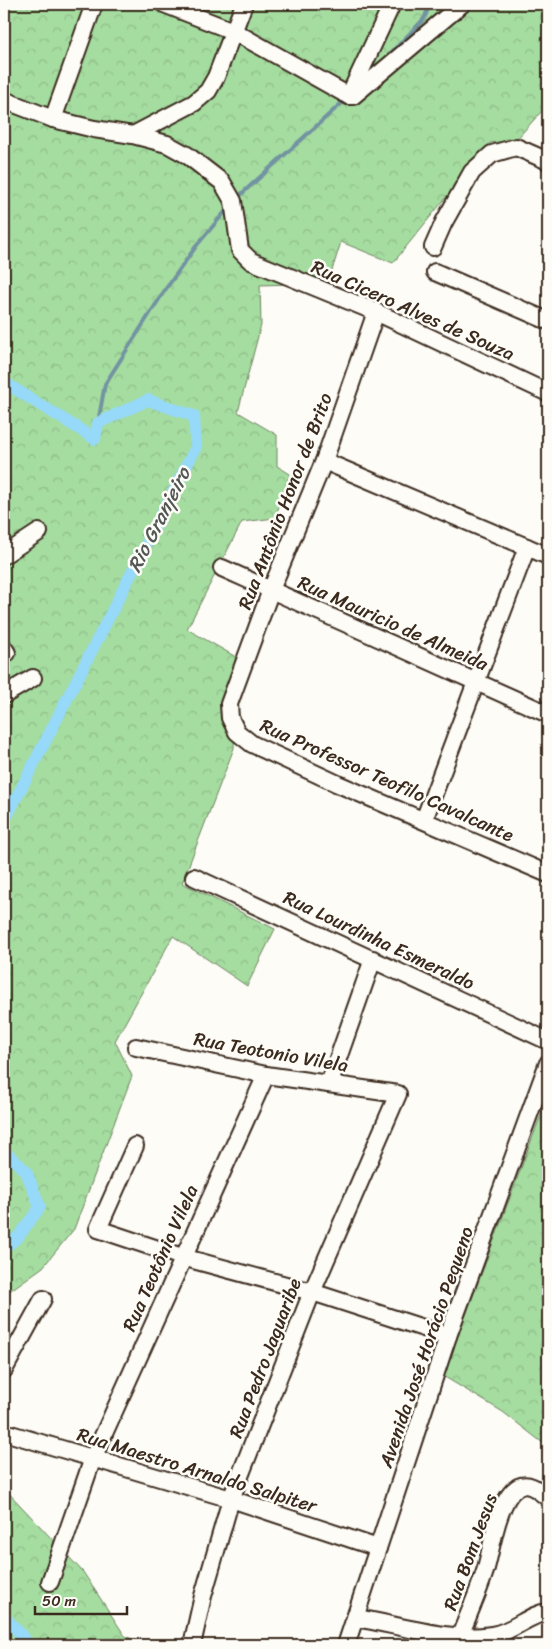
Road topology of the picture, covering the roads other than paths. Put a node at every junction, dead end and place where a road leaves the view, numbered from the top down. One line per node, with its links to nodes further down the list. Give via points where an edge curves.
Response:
1 (94, 4): 9 (street)
2 (164, 4): 6 (street)
3 (244, 4): 6 (street)
4 (392, 4): 7 (street)
5 (462, 4): 7 (street, via 353,96)
6 (233, 31): 7 (street); 10 (street, via 208,91 194,103)
7 (349, 96)
8 (4, 100): 9 (street, Rua Cicero Alves de Souza)
9 (53, 120): 10 (street, Rua Cicero Alves de Souza)
10 (133, 135): 14 (street, Rua Cicero Alves de Souza, via 167,144 222,182 233,201 240,250 251,261)
11 (548, 161): 12 (street, via 516,147 492,154 472,172)
12 (433, 247)
13 (435, 272): 15 (street)
14 (376, 312): 16 (street, Rua Cicero Alves de Souza); 17 (street, Rua Antônio Honor de Brito)
15 (548, 321)
16 (548, 393)
17 (324, 461): 19 (street); 23 (street, Rua Antônio Honor de Brito)
18 (39, 532): 20 (street)
19 (527, 547): 21 (street); 25 (street)
20 (4, 555)
21 (548, 556)
22 (222, 568): 23 (street, Rua Mauricio de Almeida)
23 (271, 590): 25 (street, Rua Mauricio de Almeida); 27 (street, Rua Antônio Honor de Brito)
24 (33, 678): 26 (street)
25 (476, 683): 28 (street, Rua Mauricio de Almeida); 29 (street)
26 (4, 695)
27 (229, 704): 29 (street, Rua Professor Teofilo Cavalcante, via 230,718 237,732 252,744)
28 (548, 714)
29 (424, 820): 30 (street, Rua Professor Teofilo Cavalcante)
30 (548, 874)
31 (194, 877): 32 (street, Rua Lourdinha Esmeraldo)
32 (373, 959): 33 (street, Rua Lourdinha Esmeraldo); 37 (street)
33 (548, 1041)
34 (136, 1047): 36 (street, Rua Teotonio Vilela)
35 (548, 1063): 43 (street, Avenida José Horácio Pequeno)
36 (266, 1075): 37 (street, Rua Teotonio Vilela); 40 (street, Rua Teotônio Vilela)
37 (329, 1084): 38 (street, Rua Teotonio Vilela)
38 (398, 1094): 41 (street, Rua Pedro Jaguaribe)
39 (135, 1146): 40 (street, via 98,1229)
40 (182, 1257): 41 (street); 46 (street, Rua Teotônio Vilela)
41 (312, 1292): 43 (street); 48 (street, Rua Pedro Jaguaribe)
42 (43, 1299): 44 (street)
43 (448, 1336): 49 (street, Avenida José Horácio Pequeno)
44 (4, 1370)
45 (4, 1432): 46 (street, Rua Maestro Arnaldo Salpiter)
46 (93, 1458): 48 (street, Rua Maestro Arnaldo Salpiter); 50 (street, Rua Teotônio Vilela)
47 (548, 1498): 53 (street, Rua Bom Jesus, via 534,1487 524,1485 511,1494 503,1508)
48 (232, 1499): 49 (street, Rua Maestro Arnaldo Salpiter); 54 (street, Rua Pedro Jaguaribe)
49 (378, 1548): 52 (street, Avenida José Horácio Pequeno)
50 (50, 1582)
51 (548, 1612): 53 (street, via 493,1635)
52 (356, 1618): 53 (street); 55 (street, Avenida José Horácio Pequeno)
53 (460, 1636)
54 (192, 1645)
55 (346, 1645)

